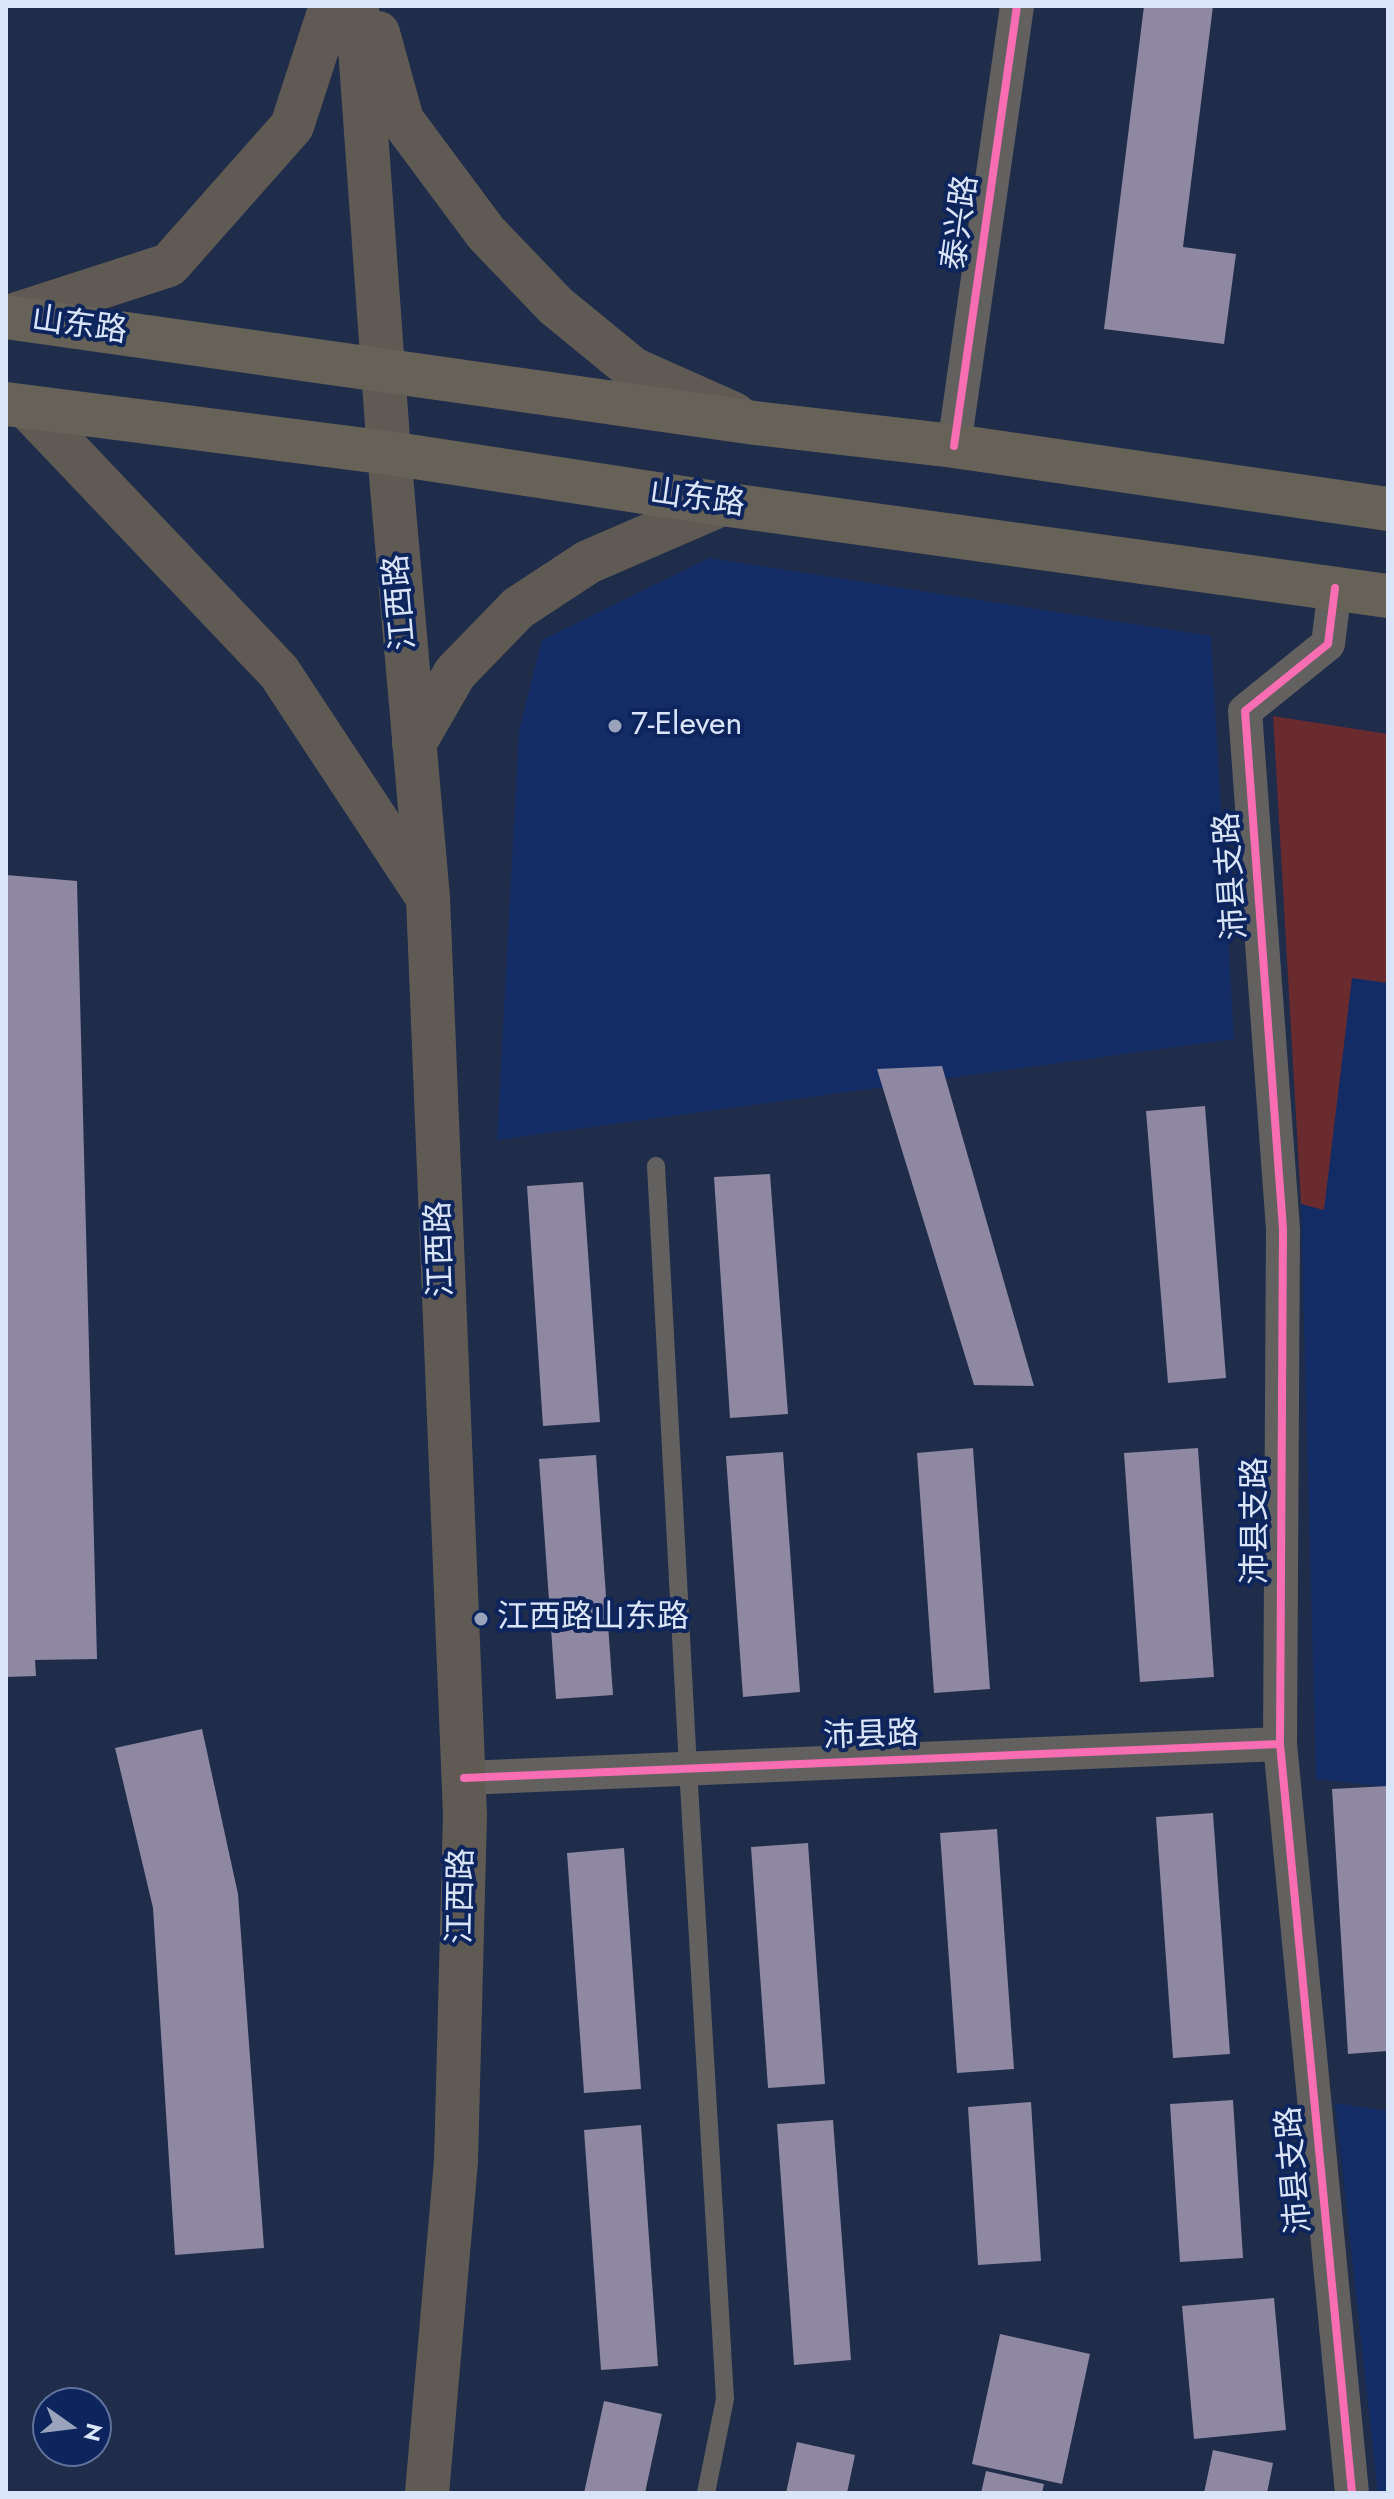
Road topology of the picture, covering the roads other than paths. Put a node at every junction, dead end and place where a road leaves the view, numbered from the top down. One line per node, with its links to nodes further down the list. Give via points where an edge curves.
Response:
1 (331, 6): 5 (main road, via 292,126 169,265)
2 (357, 6): 6 (main road, 江西路)
3 (370, 6): 8 (main road, via 402,120 486,233 556,306 633,369)
4 (1017, 6): 9 (street, 泰兴路)
5 (7, 317): 6 (main road, 山东路)
6 (383, 371): 8 (main road, 山东路); 10 (main road, 江西路)
7 (16, 405): 10 (main road, 山东路); 16 (main road, via 279,672)
8 (755, 423): 9 (main road, 山东路)
9 (954, 446): 12 (main road, 山东路)
10 (389, 453): 11 (main road, 山东路); 15 (main road, 江西路)
11 (722, 504): 13 (main road, 山东路); 15 (main road, via 588,562 518,608 455,673)
12 (1388, 509)
13 (1335, 588): 14 (main road, 山东路); 18 (street, 沛县支路, via 1328,644 1245,711 1283,1229)
14 (1388, 596)
15 (414, 744): 16 (main road, 江西路)
16 (428, 898): 20 (main road, 江西路)
17 (656, 1166): 19 (lane)
18 (1280, 1744): 19 (street, 沛县路); 23 (street, 沛县支路)
19 (688, 1768): 20 (street, 沛县路); 22 (lane, via 725,2399)
20 (464, 1778): 21 (main road, 江西路, via 456,2161)
21 (427, 2493)
22 (706, 2493)
23 (1352, 2493)

